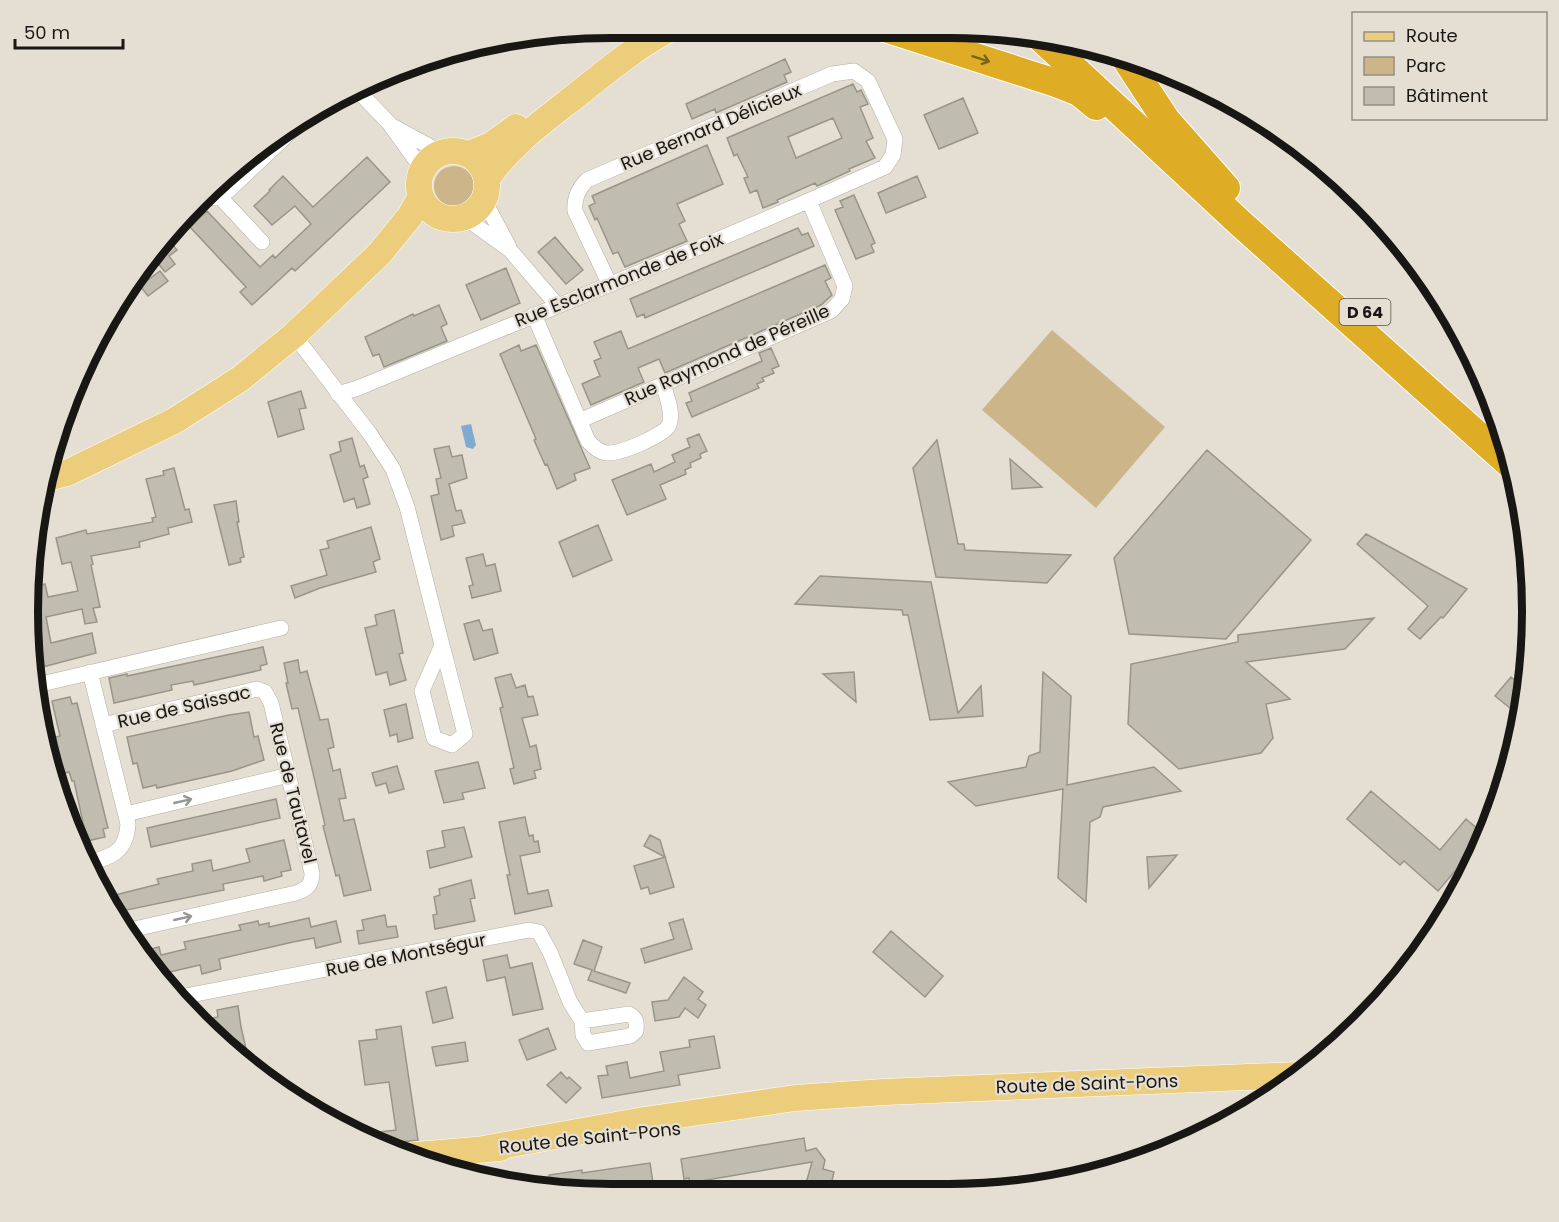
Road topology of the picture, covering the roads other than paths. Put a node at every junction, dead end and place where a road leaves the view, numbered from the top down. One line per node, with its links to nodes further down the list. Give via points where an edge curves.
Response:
1 (630, 38): 10 (main road, via 503,138)
2 (652, 38): 16 (main road, via 501,158)
3 (916, 38): 20 (highway, one-way to 20, via 1079,92)
4 (1051, 47): 20 (highway, D 64)
5 (1072, 52): 14 (highway, D 64)
6 (1132, 68): 14 (highway, via 1166,120)
7 (362, 95): 8 (street)
8 (389, 123): 9 (street); 12 (street)
9 (442, 153): 10 (main road); 12 (main road)
10 (469, 154): 16 (main road, via 486,174)
11 (893, 155): 18 (street, Rue Esclarmonde de Foix, via 885,167); 24 (street, Rue Bernard Délicieux, via 895,139 868,81 854,71 832,74 587,180 579,189 575,211)
12 (423, 170): 17 (main road)
13 (238, 176): 15 (street)
14 (1226, 188): 31 (highway, D 64)
15 (223, 189): 21 (street)
16 (485, 190): 19 (main road, via 476,211); 22 (street)
17 (421, 196): 19 (main road, via 427,208 438,216); 23 (main road)
18 (809, 201): 24 (street, Rue Esclarmonde de Foix); 28 (street, Rue Raymond de Péreille, via 844,286 842,299 831,311)
19 (458, 218): 22 (street); 23 (main road, via 435,223)
20 (1239, 222): 32 (highway, D 64)
21 (262, 242)
22 (510, 250): 25 (street)
23 (380, 253): 27 (main road)
24 (609, 285): 25 (street, Rue Esclarmonde de Foix)
25 (557, 305): 26 (street, Rue Esclarmonde de Foix)
26 (534, 315): 29 (street, Rue Esclarmonde de Foix); 30 (street)
27 (294, 335): 29 (street); 33 (main road, via 240,379 174,421)
28 (663, 384): 30 (street, Rue Raymond de Péreille); 30 (street, via 671,415 669,426 660,435 615,453 604,453 588,441)
29 (338, 394): 35 (street, via 393,469 408,507)
30 (579, 421)
31 (1490, 423)
32 (1499, 455)
33 (54, 476)
34 (281, 628): 36 (street)
35 (442, 645): 35 (street, via 422,691 434,738 452,745 465,734)
36 (90, 672): 37 (street); 39 (street)
37 (42, 684)
38 (265, 692): 39 (street, Rue de Saissac, via 257,689); 40 (street, Rue de Tautavel)
39 (103, 725): 41 (street)
40 (289, 775): 41 (street, one-way to 40); 43 (street, Rue de Tautavel, one-way to 40, via 306,890 312,873)
41 (126, 814): 42 (street, via 124,843 110,857)
42 (95, 861)
43 (133, 929)
44 (187, 997): 45 (street, Rue de Montségur, via 529,930 538,932 550,952)
45 (582, 1022)
46 (1283, 1076): 47 (main road, Route de Saint-Pons, via 795,1098 483,1149)
47 (427, 1154)

